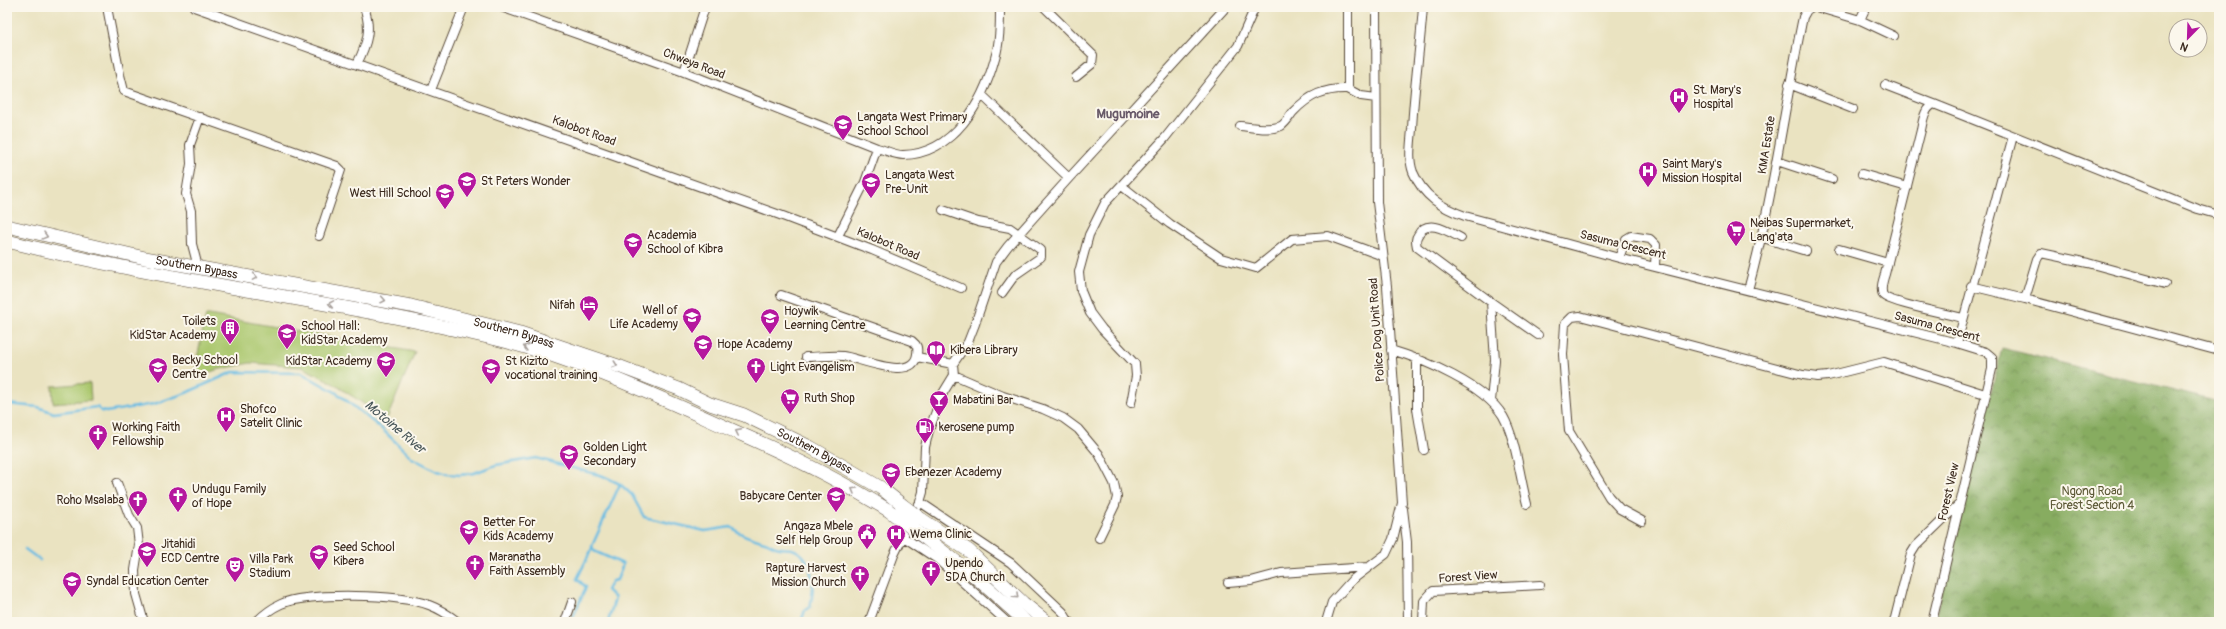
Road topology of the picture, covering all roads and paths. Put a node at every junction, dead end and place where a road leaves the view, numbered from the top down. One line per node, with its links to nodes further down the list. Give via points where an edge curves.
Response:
1 (107, 7): 30 (street, via 124,91)
2 (194, 7): 19 (street, Kalobot Road)
3 (364, 7): 19 (street, via 369,26)
4 (464, 7): 25 (street)
5 (501, 7): 20 (street, Chweya Road)
6 (705, 7): 20 (street)
7 (1000, 7): 26 (street, Chweya Road, via 996,58)
8 (1044, 7): 21 (street, via 1093,55 1092,64)
9 (1226, 7): 36 (street)
10 (1255, 7): 38 (street, via 1238,46 1176,125)
11 (1348, 7): 24 (street)
12 (1376, 7): 27 (street, Police Dog Unit Road)
13 (1423, 7): 52 (street, Sasuma Crescent, via 1410,152 1413,171 1422,188 1450,211)
14 (1812, 7): 22 (street, KMA Estate, via 1803,17)
15 (1816, 7): 17 (street)
16 (1866, 7): 17 (street)
17 (1860, 20): 18 (street)
18 (1894, 36)
19 (357, 64): 25 (street, Kalobot Road)
20 (684, 72): 33 (street, Chweya Road)
21 (1076, 77)
22 (1789, 84): 29 (street); 34 (street, KMA Estate)
23 (1885, 85): 28 (street)
24 (1348, 89): 27 (street, via 1361,96); 31 (street, via 1328,90 1309,97 1282,126)
25 (431, 90): 45 (street, Kalobot Road)
26 (982, 95): 33 (street, Chweya Road, via 953,136 931,150 902,155); 36 (street)
27 (1376, 98): 51 (street, Police Dog Unit Road, via 1377,202)
28 (1934, 104): 32 (street); 39 (street, via 1926,113)
29 (1853, 109)
30 (200, 117): 44 (street, via 337,166 341,170); 55 (street, via 190,145 191,164 186,194 191,211 192,244)
31 (1240, 126)
32 (2013, 136): 41 (street); 57 (street)
33 (877, 148): 45 (street, via 865,182)
34 (1777, 161): 37 (street); 47 (street, KMA Estate)
35 (1862, 174): 39 (street)
36 (1069, 178): 43 (street)
37 (1832, 180)
38 (1122, 186): 51 (street, via 1170,224 1222,258 1256,268 1292,239 1328,236); 77 (street, via 1105,203 1097,217 1089,235 1079,272 1081,291 1090,313 1135,364 1136,376)
39 (1906, 187): 53 (street)
40 (943, 210): 43 (street, via 978,222 1000,225)
41 (2219, 215)
42 (7, 226): 55 (highway, Southern Bypass, one-way to 55, via 145,258)
43 (1019, 234): 60 (street, via 1041,250 1041,257 1019,272); 72 (street, via 996,262 968,342)
44 (319, 236)
45 (838, 236): 58 (street, Kalobot Road)
46 (1461, 238): 63 (street, via 1434,226 1426,226 1419,232 1416,243 1417,247)
47 (1763, 238): 50 (street); 59 (street, KMA Estate)
48 (7, 241): 85 (highway, Southern Bypass, one-way to 48, bridge, via 778,450 681,406 556,356 497,339 359,310 72,258)
49 (1839, 249): 53 (street)
50 (1806, 252)
51 (1383, 256): 67 (street, Police Dog Unit Road)
52 (1619, 258): 54 (street, Sasuma Crescent); 54 (street, via 1626,239 1631,236 1650,239 1656,245)
53 (1888, 263): 64 (street, via 1882,288 1884,297 1895,302)
54 (1655, 266): 59 (street, Sasuma Crescent)
55 (198, 267): 85 (highway, Southern Bypass, one-way to 85, bridge, via 412,306 520,333 621,367 744,416 823,454 881,488 901,504)
56 (2165, 284): 62 (street, via 2041,253)
57 (1971, 286): 62 (street); 64 (street)
58 (962, 288)
59 (1748, 290): 66 (street, Sasuma Crescent)
60 (1002, 293)
61 (781, 295): 70 (street, via 912,341 917,345)
62 (2025, 299): 68 (street)
63 (1491, 302): 65 (street); 76 (street, via 1495,360)
64 (1963, 318): 66 (street)
65 (1538, 335)
66 (1957, 343): 73 (street, Sasuma Crescent, via 1989,354 1993,359)
67 (1391, 350): 71 (street); 81 (street, Police Dog Unit Road)
68 (2219, 351)
69 (806, 357): 70 (street, via 842,356 899,368 910,367)
70 (917, 358): 72 (street)
71 (1417, 358): 76 (street, via 1448,373); 78 (street, via 1417,409)
72 (953, 364): 74 (street)
73 (1992, 369): 75 (street, Forest View)
74 (954, 374): 80 (street, via 943,393 929,430); 87 (street, via 1004,396 1043,409 1063,418 1078,429 1098,454 1114,483 1117,497)
75 (1985, 394): 83 (street, Forest View); 84 (street, via 1884,362 1818,377 1803,375 1580,316 1572,317 1565,324 1563,355 1569,431 1609,498 1620,509)
76 (1491, 401): 82 (street, via 1503,416 1509,430)
77 (1131, 403)
78 (1424, 450)
79 (117, 483): 92 (street, via 137,528 139,545 135,570 136,594)
80 (920, 502): 86 (street); 100 (street, via 1011,563 1062,612)
81 (1402, 503): 88 (street, Police Dog Unit Road, via 1389,548 1382,558); 102 (street, via 1407,542)
82 (1527, 504)
83 (1958, 504): 104 (street, via 1911,554); 105 (street, Forest View)
84 (1642, 521)
85 (919, 525): 98 (highway, Southern Bypass); 99 (highway, Southern Bypass, one-way to 99, via 969,551 1023,603)
86 (902, 536): 96 (street); 97 (street, via 937,558)
87 (1099, 538)
88 (1371, 566): 89 (street, via 1281,573 1251,581); 101 (street, Police Dog Unit Road, via 1352,580 1332,602)
89 (1228, 583)
90 (1540, 585): 103 (street, Forest View, via 1433,591 1424,601)
91 (572, 602): 95 (street)
92 (144, 622)
93 (256, 622): 94 (street, via 281,604 298,599 374,596 423,603 441,610)
94 (458, 622)
95 (565, 622)
96 (869, 622)
97 (1007, 622)
98 (1026, 622)
99 (1047, 622)
100 (1069, 622)
101 (1326, 622)
102 (1408, 622)
103 (1424, 622)
104 (1894, 622)
105 (1932, 622)

